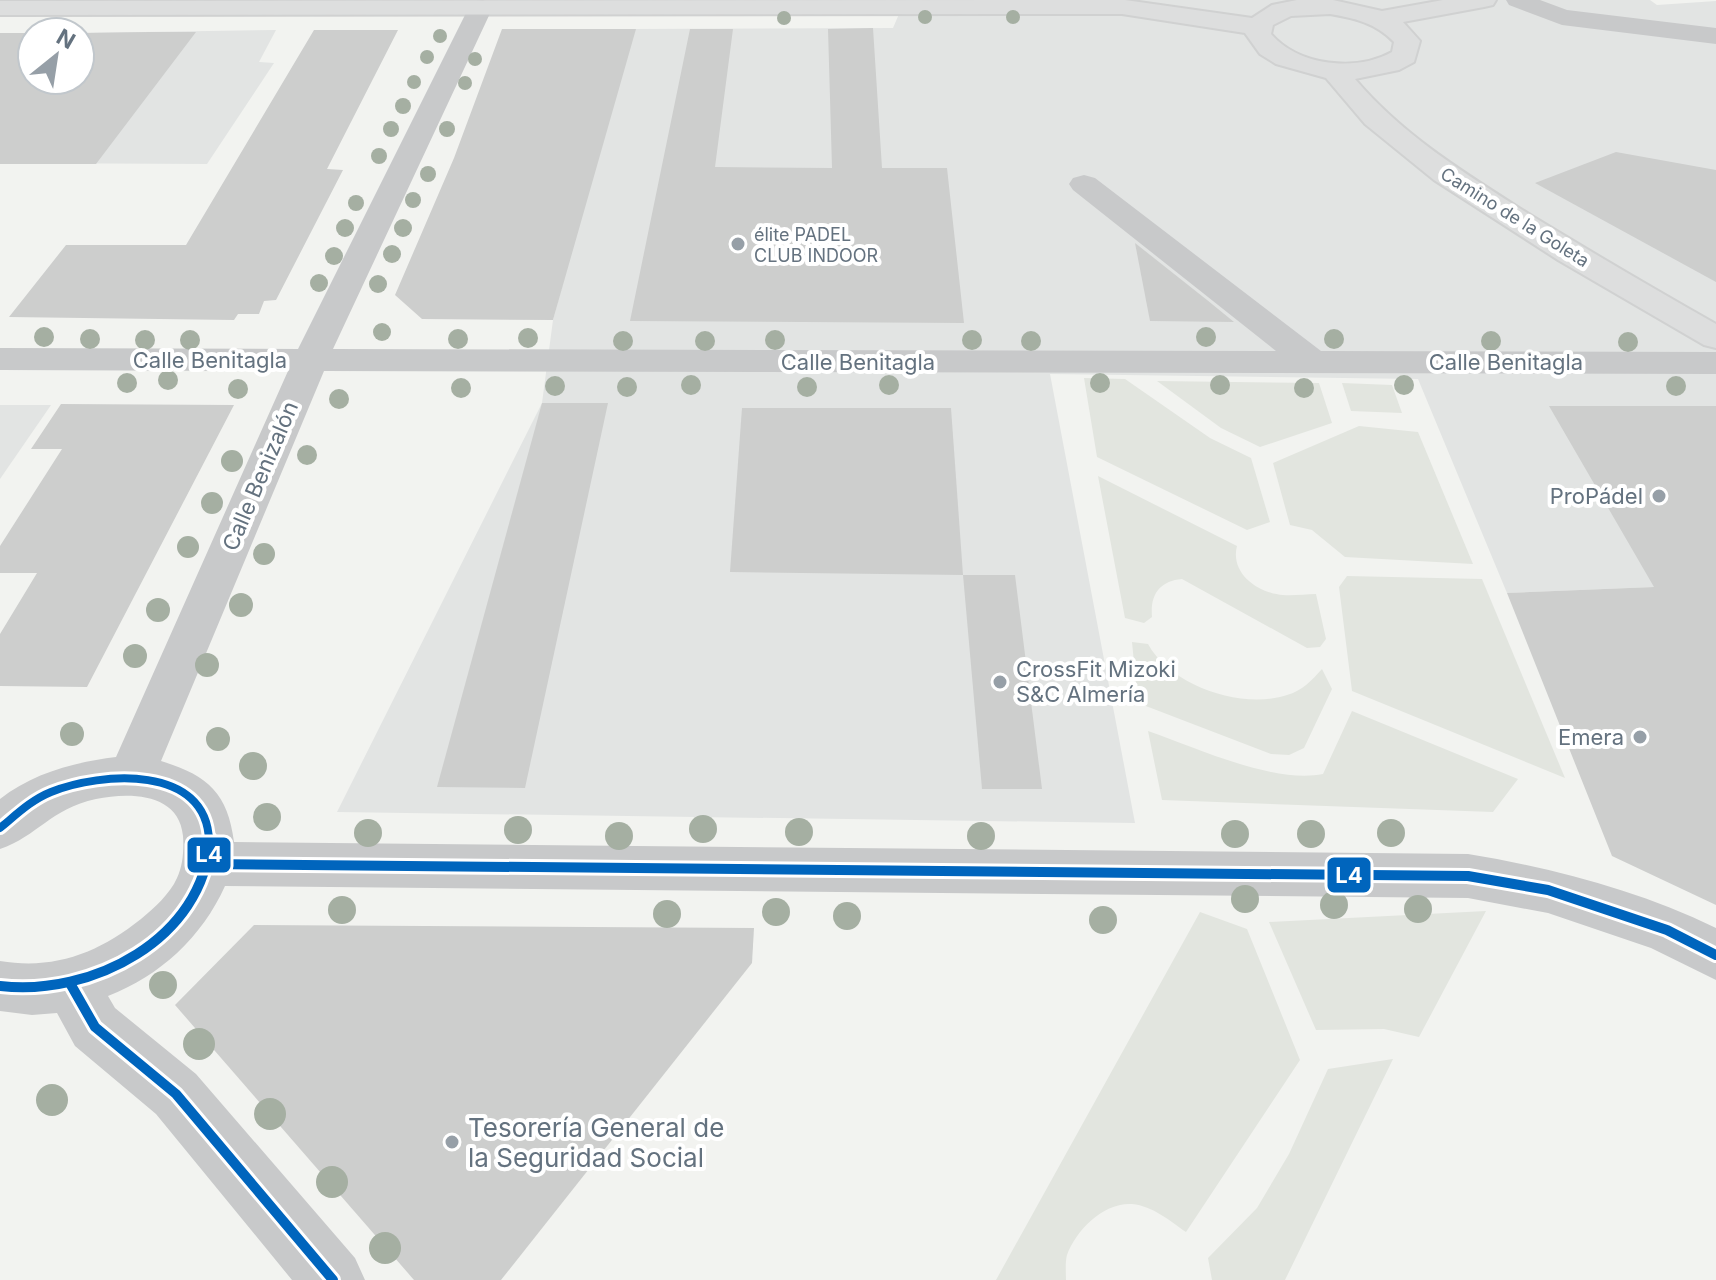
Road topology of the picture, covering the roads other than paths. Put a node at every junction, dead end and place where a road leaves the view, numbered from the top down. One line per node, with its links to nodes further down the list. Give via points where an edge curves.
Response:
1 (1518, 0): 7 (street, via 1562,17)
2 (1478, 1): 5 (main road)
3 (481, 7): 4 (main road); 6 (main road, via 1122,7); 12 (street, Calle Benizalón)
4 (0, 8)
5 (1379, 19): 6 (main road, via 1347,10 1297,8 1270,15); 8 (main road, via 1407,41 1405,56 1385,67)
6 (1258, 27): 8 (main road, via 1262,43 1282,57)
7 (1716, 36)
8 (1334, 71): 10 (main road, Camino de la Goleta, via 1399,142 1443,173)
9 (1084, 184): 13 (street)
10 (1716, 338)
11 (0, 359): 12 (street, Calle Benitagla)
12 (310, 361): 13 (street, Calle Benitagla); 15 (street, Calle Benizalón)
13 (1312, 362): 14 (street, Calle Benitagla)
14 (1716, 363)
15 (131, 776): 16 (street, via 70,785 39,799); 17 (street, via 179,786 196,801 209,827)
16 (0, 828)
17 (208, 864): 18 (street, via 1468,876 1548,890 1667,930); 19 (street, via 194,897 158,939 104,973)
18 (1716, 955)
19 (71, 985): 20 (street, via 15,990); 21 (street, via 95,1027 176,1094)
20 (0, 986)
21 (333, 1280)

